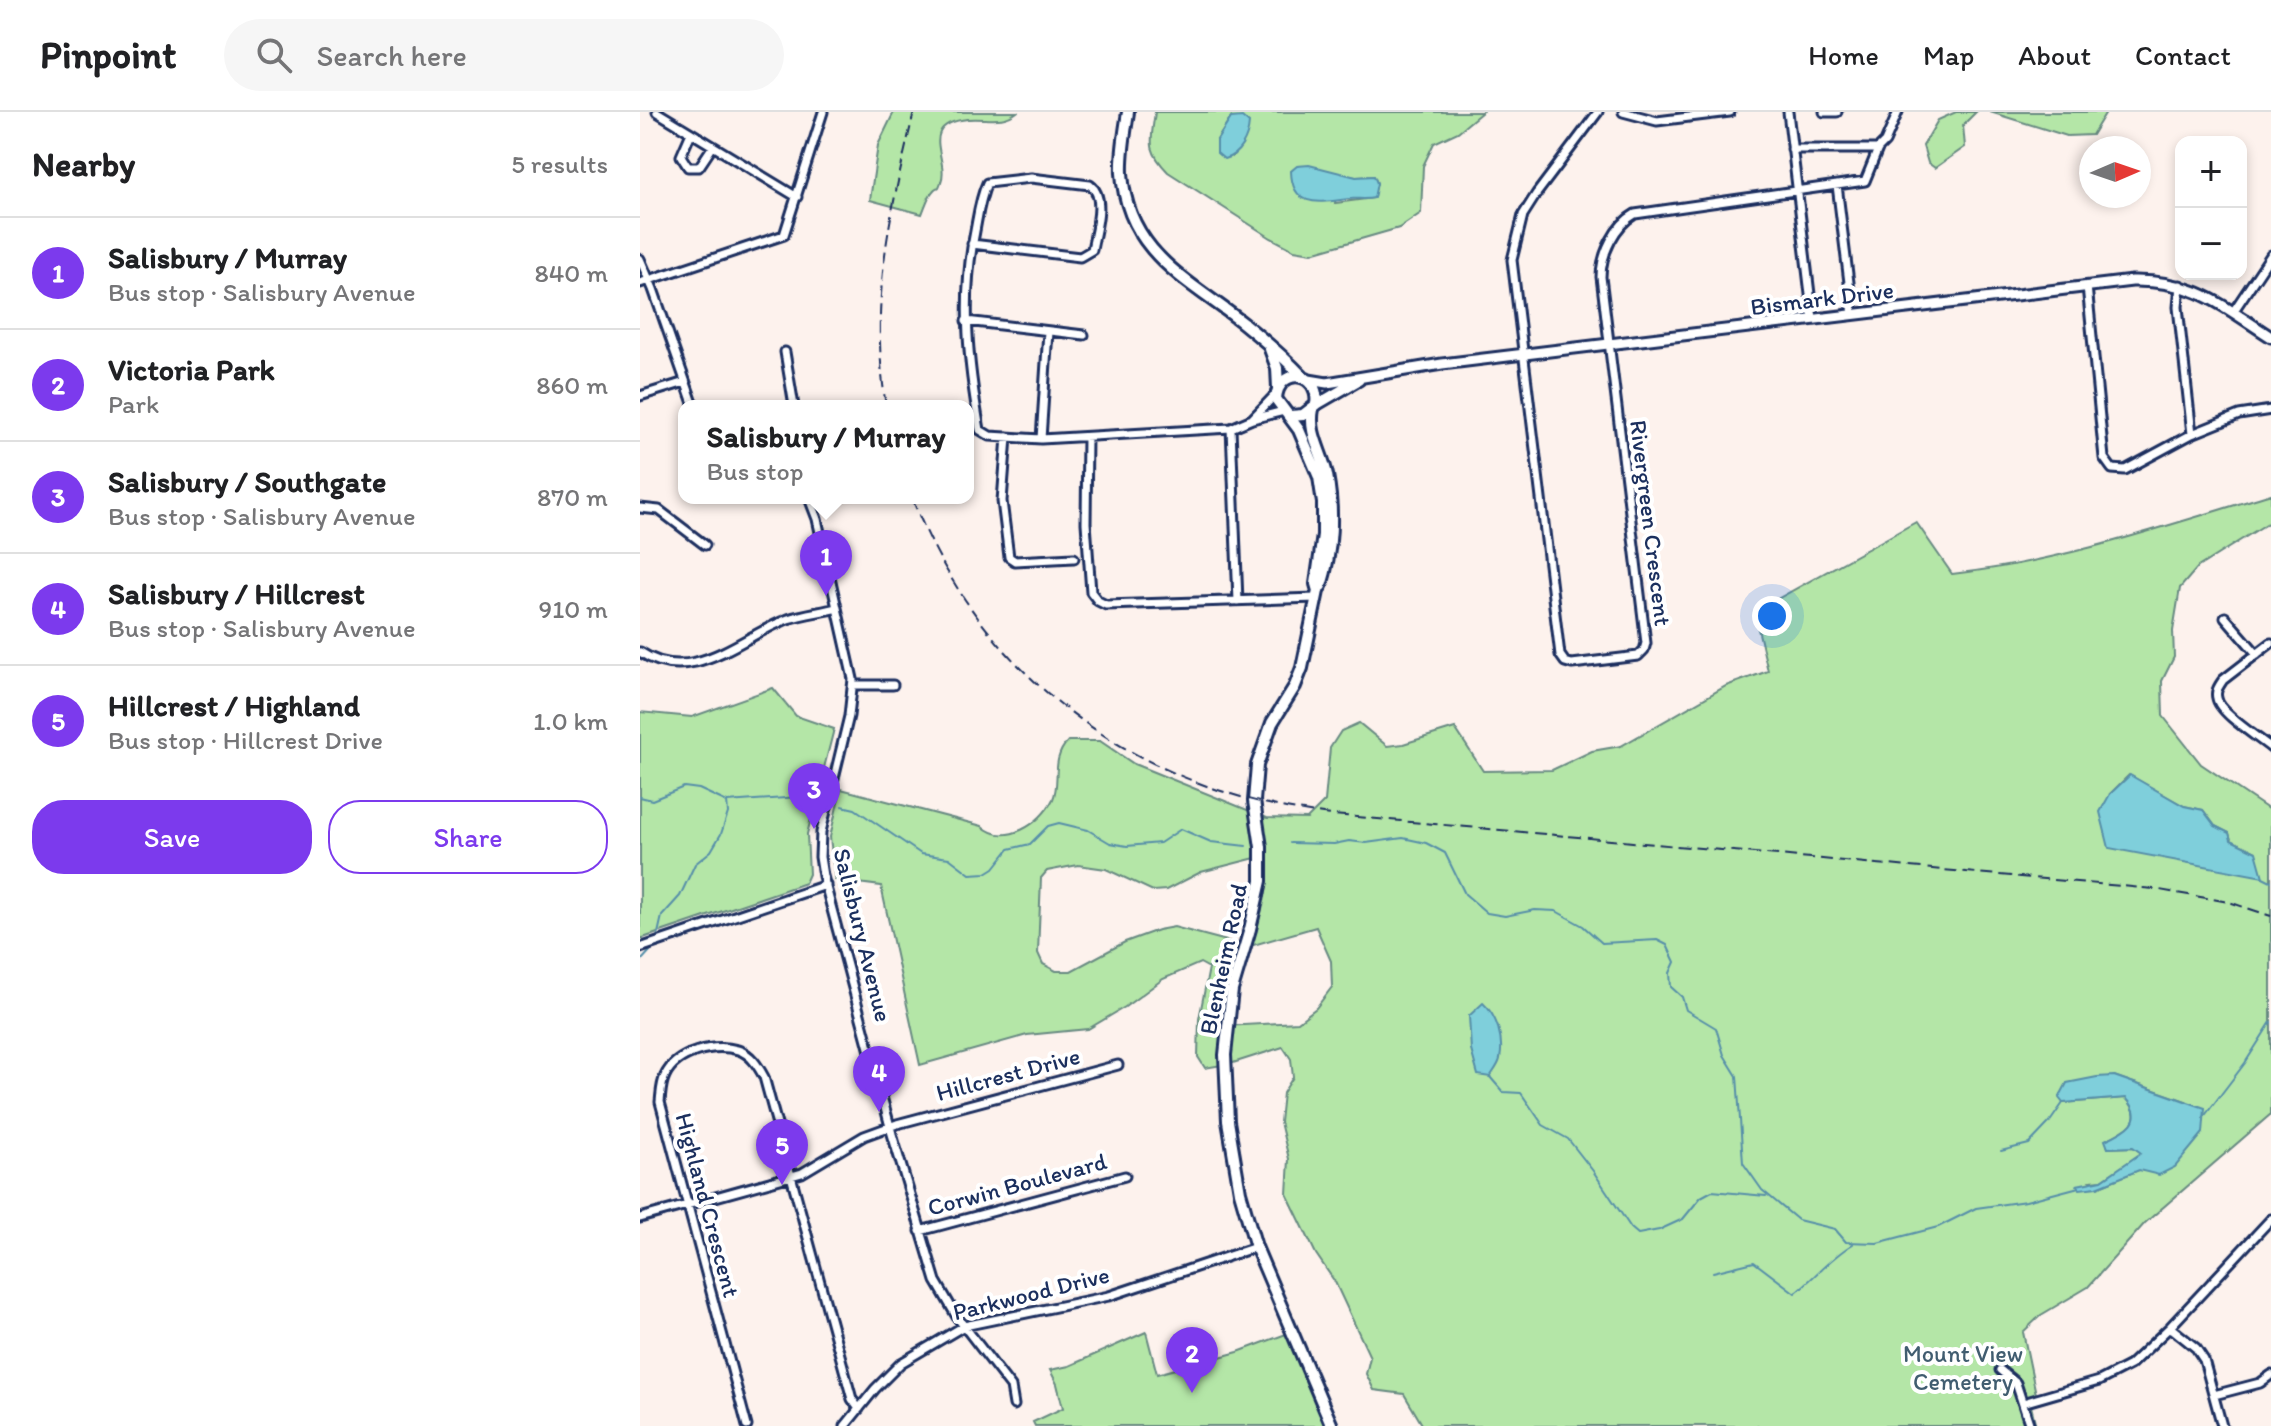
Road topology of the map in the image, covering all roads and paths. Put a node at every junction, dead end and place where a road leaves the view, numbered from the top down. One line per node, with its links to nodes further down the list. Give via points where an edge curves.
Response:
1 (657, 112): 11 (street)
2 (823, 112): 17 (street)
3 (1128, 112): 33 (main road, via 1122,173 1138,230 1167,267)
4 (1598, 112): 35 (street, via 1537,193 1518,230 1512,279)
5 (1623, 112): 6 (street, via 1657,121)
6 (1730, 112)
7 (1788, 112): 13 (street)
8 (1824, 112): 9 (street)
9 (1836, 112)
10 (1898, 112): 14 (street)
11 (691, 133): 12 (street); 12 (street, via 681,156 688,167 699,167)
12 (713, 146): 17 (street)
13 (1792, 149): 14 (street); 16 (street)
14 (1878, 149): 15 (street, via 1865,181)
15 (1837, 185): 16 (street); 26 (street)
16 (1798, 192): 27 (street); 32 (street, via 1630,217 1609,243 1601,265)
17 (797, 197): 21 (street, via 781,237)
18 (972, 244): 18 (street, via 987,183 1031,178 1090,185 1100,197 1092,250 1080,257); 28 (street)
19 (2271, 255): 25 (street)
20 (640, 259): 21 (street)
21 (650, 280): 22 (street); 38 (street)
22 (640, 283)
23 (2180, 285): 24 (street, Bismark Drive, via 2154,281); 25 (street, Bismark Drive); 48 (street)
24 (2087, 286): 26 (street, Bismark Drive); 48 (street, via 2107,464 2125,470)
25 (2233, 312): 31 (street, Bismark Drive)
26 (1853, 315): 27 (street, Bismark Drive)
27 (1813, 319): 32 (street, Bismark Drive)
28 (966, 321): 29 (street); 49 (street, via 980,430)
29 (1048, 331): 30 (street); 51 (street)
30 (1084, 335)
31 (2271, 337)
32 (1609, 344): 35 (street, Bismark Drive); 35 (street, Rivergreen Crescent, via 1646,643 1638,656 1572,664 1560,655)
33 (1269, 347): 37 (main road); 39 (main road, via 1277,368)
34 (785, 352): 42 (street)
35 (1522, 354): 36 (street, Bismark Drive)
36 (1365, 376): 37 (street, Bismark Drive, via 1327,383); 43 (street, Bismark Drive)
37 (1306, 378): 39 (main road, via 1287,379); 43 (main road, via 1317,392)
38 (685, 382): 40 (street); 41 (street)
39 (1277, 391): 45 (main road, via 1276,399); 46 (street)
40 (640, 396)
41 (692, 400)
42 (793, 400)
43 (1315, 407): 45 (main road, via 1303,415); 56 (main road, Blenheim Road, via 1311,429 1327,473 1331,515 1327,563)
44 (2271, 410): 48 (street, via 2239,415)
45 (1288, 414): 46 (street); 56 (main road, Blenheim Road, via 1311,453 1321,489)
46 (1252, 419): 47 (street)
47 (1231, 428): 50 (street); 57 (street)
48 (2192, 434)
49 (1007, 437): 51 (street); 55 (street, via 1002,501 1009,557)
50 (1087, 437): 51 (street); 57 (street, via 1086,523 1091,592 1098,601)
51 (1041, 439)
52 (811, 504): 58 (street, Salisbury Avenue)
53 (640, 508): 54 (street, via 659,510)
54 (705, 545)
55 (1074, 558)
56 (1317, 594): 57 (street); 76 (main road, Blenheim Road, via 1302,668 1272,723 1257,765 1254,801 1261,881 1232,990 1225,1055 1228,1121)
57 (1238, 601)
58 (837, 608): 61 (street, via 789,619 694,663 670,665); 63 (street, Salisbury Avenue)
59 (2225, 617): 62 (street)
60 (2271, 643): 62 (street)
61 (640, 652)
62 (2257, 654): 65 (street, via 2223,680 2216,695 2223,709)
63 (853, 685): 64 (street); 66 (street, Salisbury Avenue, via 821,832)
64 (893, 685)
65 (2271, 748)
66 (826, 885): 67 (street); 69 (street, Salisbury Avenue)
67 (640, 948)
68 (1118, 1065): 69 (street, Hillcrest Drive)
69 (890, 1126): 70 (street, Hillcrest Drive); 75 (street, Salisbury Avenue)
70 (792, 1176): 72 (street, Hillcrest Drive); 72 (street, Highland Crescent, via 757,1062 741,1050 702,1050 672,1066 660,1102); 84 (street, Highland Crescent)
71 (1125, 1176): 75 (street, Corwin Boulevard)
72 (687, 1204): 73 (street, Hillcrest Drive); 85 (street, Highland Crescent)
73 (640, 1218)
74 (2271, 1219): 78 (street)
75 (920, 1231): 77 (street, Salisbury Avenue, via 936,1281)
76 (1256, 1247): 77 (street, Parkwood Drive, via 1109,1296); 87 (main road, Blenheim Road)
77 (964, 1326): 83 (street, Salisbury Avenue, via 1011,1387); 84 (street, Parkwood Drive, via 901,1363)
78 (2170, 1327): 81 (street, via 2204,1360); 82 (street, via 2116,1374)
79 (2000, 1370): 82 (street, via 2016,1383)
80 (2271, 1375): 81 (street)
81 (2214, 1395): 89 (street)
82 (2023, 1403): 88 (street)
83 (1014, 1405)
84 (859, 1409): 86 (street, Parkwood Drive)
85 (747, 1426)
86 (845, 1426)
87 (1332, 1426)
88 (2030, 1426)
89 (2222, 1426)

